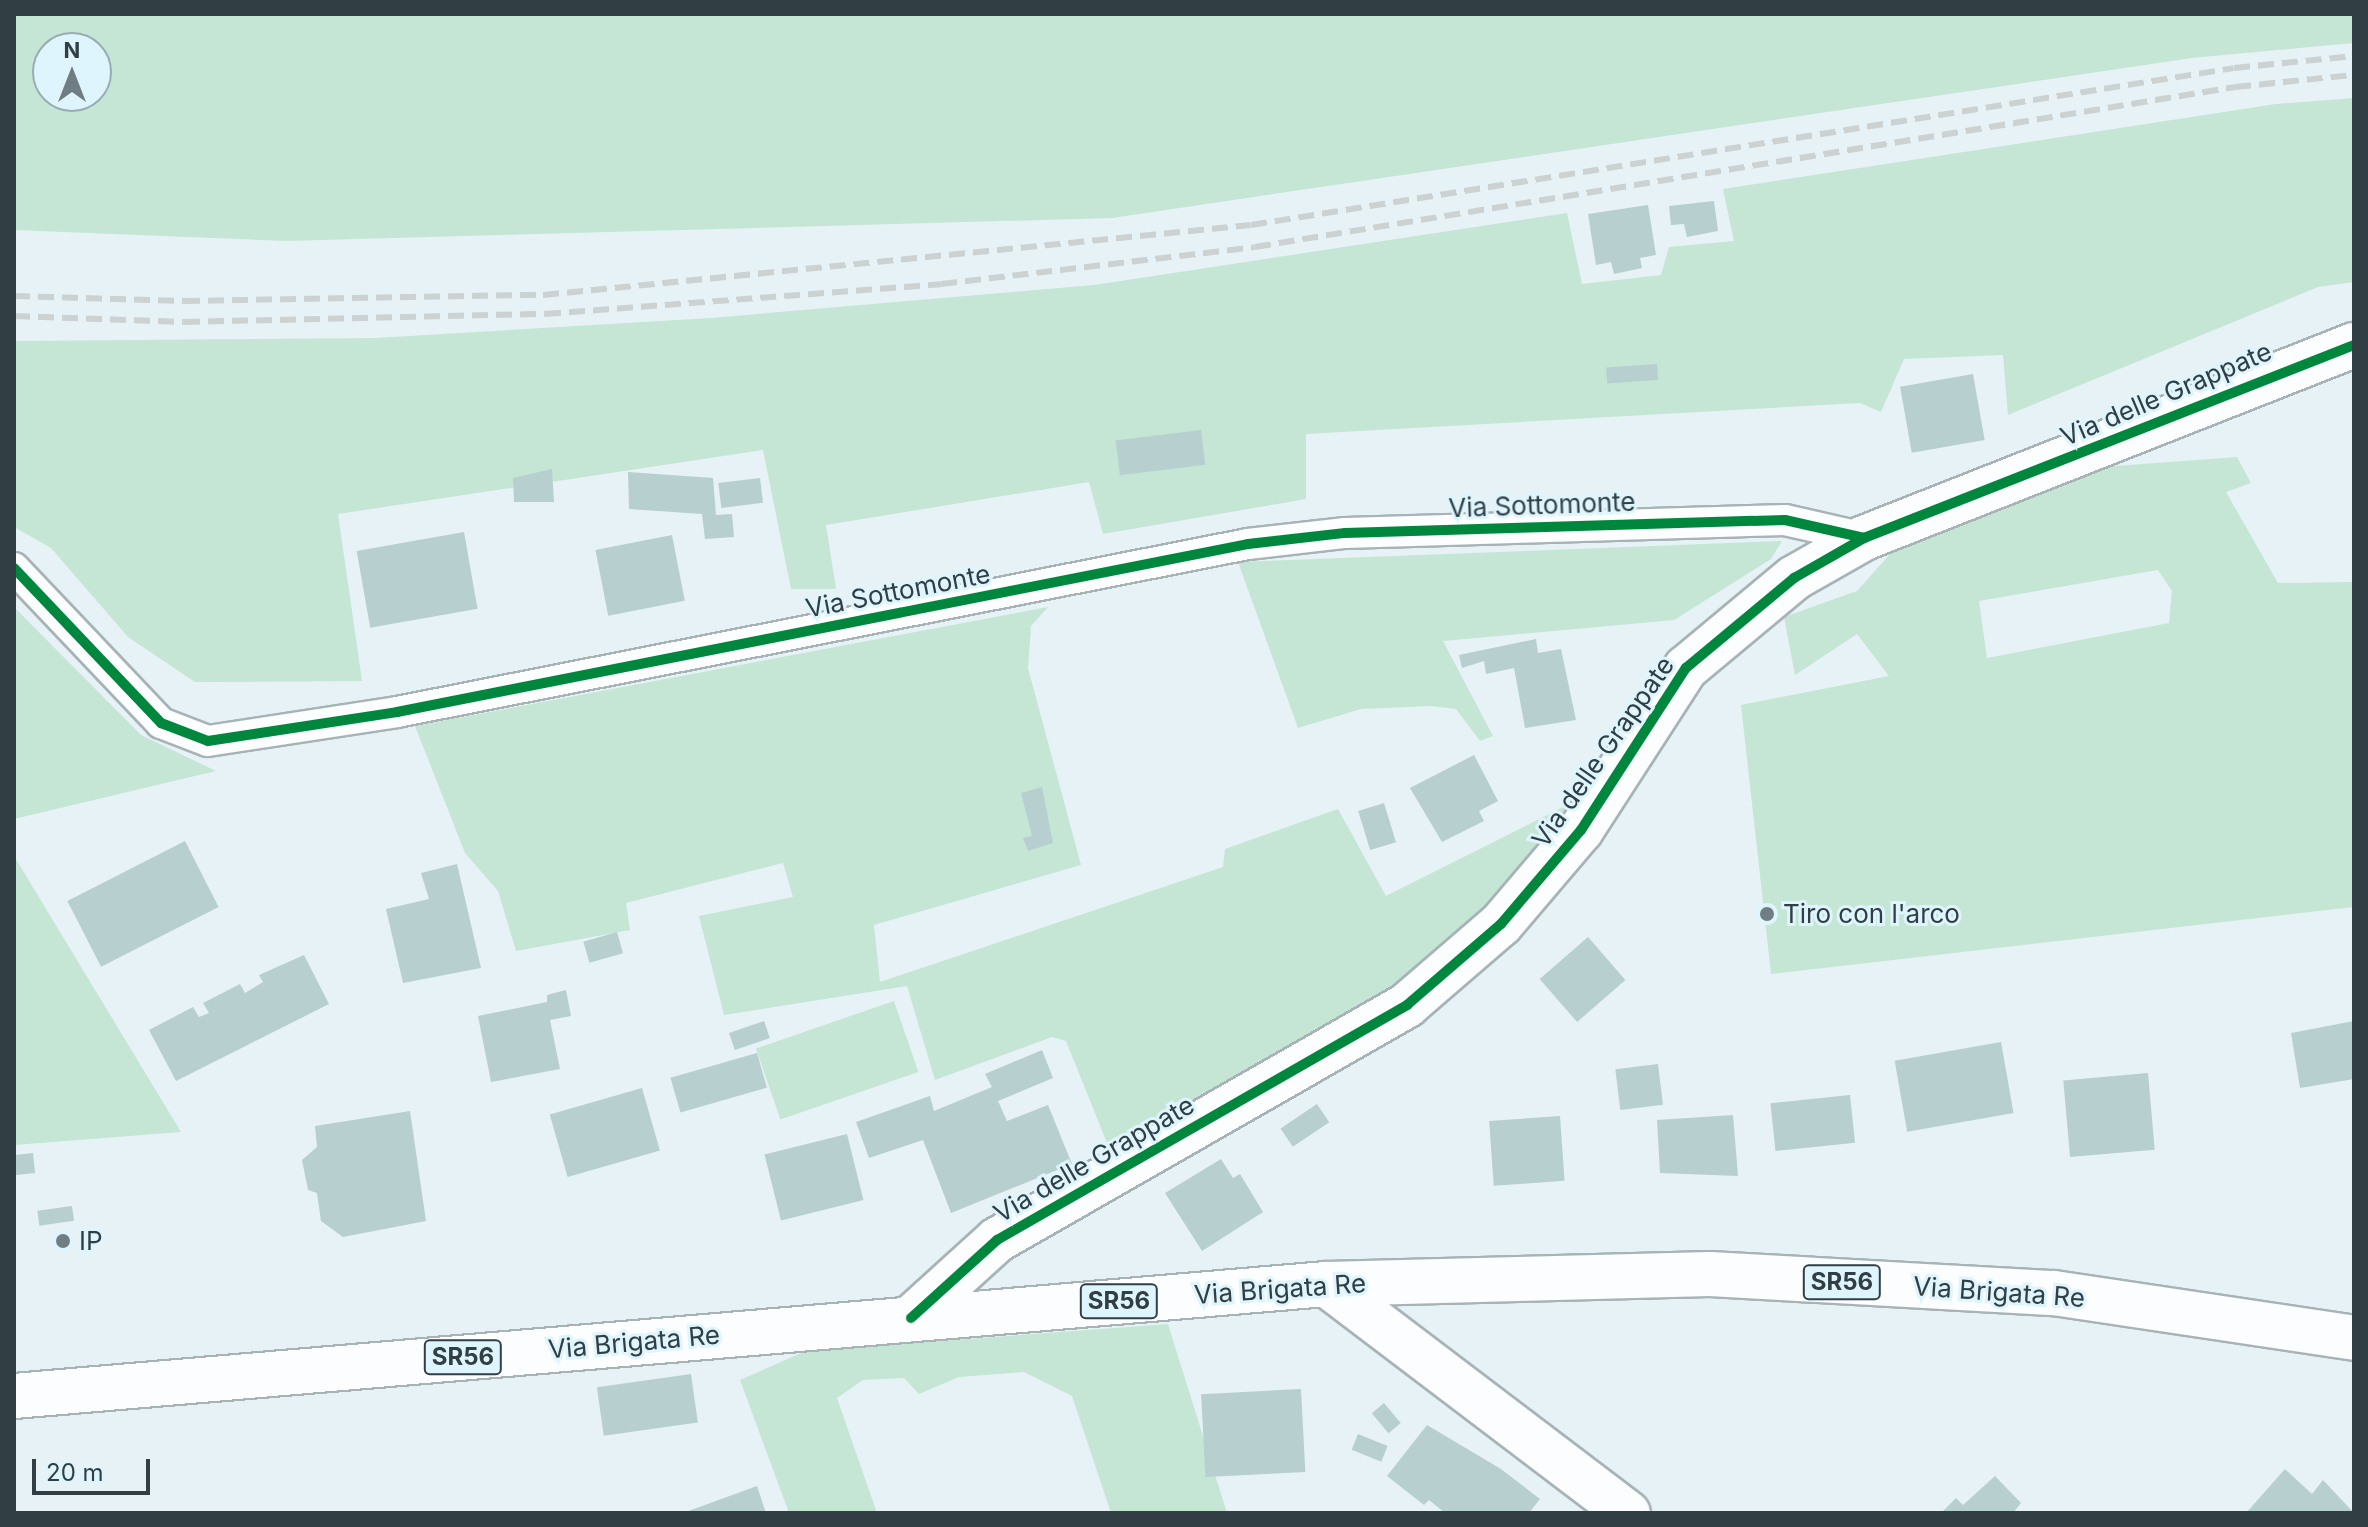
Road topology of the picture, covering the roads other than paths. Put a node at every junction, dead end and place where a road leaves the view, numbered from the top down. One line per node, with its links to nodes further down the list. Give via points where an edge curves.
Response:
1 (2354, 345): 2 (main road, Via delle Grappate)
2 (1864, 538): 3 (street, Via Sottomonte, via 1785,520 1345,533 1248,544 397,712 208,741 161,723); 5 (main road, Via delle Grappate, via 1794,578 1686,668 1581,830 1501,924 1407,1005 997,1240)
3 (14, 568)
4 (1326, 1284): 5 (main road, Via Brigata Re / SR56); 6 (main road, Via Brigata Re / SR56, via 1726,1275 2054,1293); 8 (main road)
5 (911, 1318): 7 (main road, Via Brigata Re / SR56)
6 (2354, 1338)
7 (14, 1396)
8 (1628, 1513)

